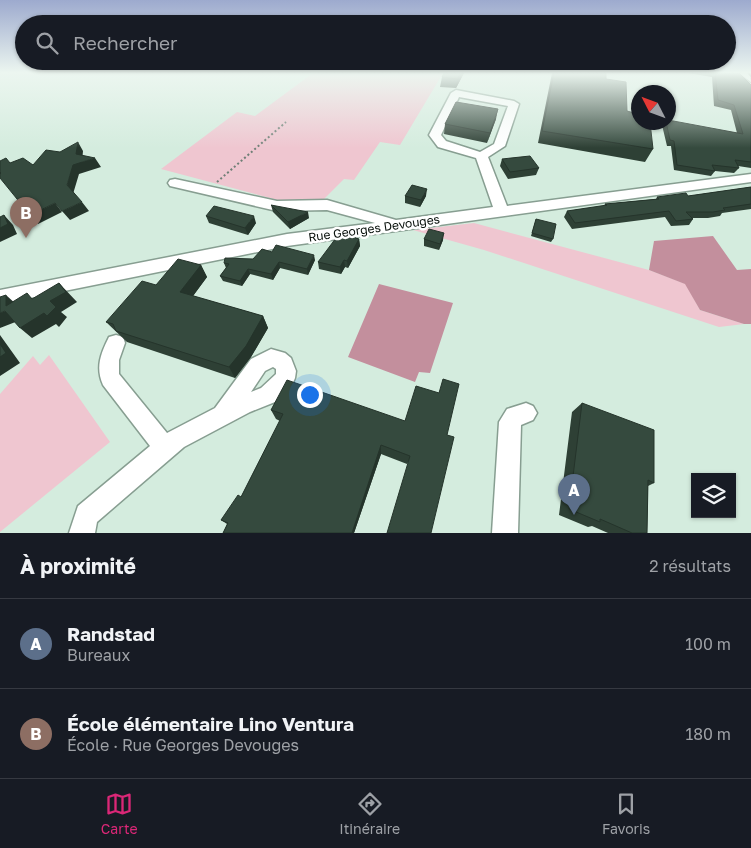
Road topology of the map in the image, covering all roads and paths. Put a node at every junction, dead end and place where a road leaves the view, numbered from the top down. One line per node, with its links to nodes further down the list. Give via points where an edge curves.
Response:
1 (454, 98): 4 (street, via 435,135 442,144)
2 (482, 98): 4 (street, via 514,104 499,146)
3 (286, 122): 7 (path)
4 (482, 156): 8 (street)
5 (751, 178): 8 (street, Rue Georges Devouges)
6 (175, 183): 7 (street)
7 (207, 190): 9 (street, via 277,206 327,205)
8 (502, 210): 9 (street, Rue Georges Devouges)
9 (397, 224): 10 (street, Rue Georges Devouges, via 287,240)
10 (0, 297)
11 (116, 344): 14 (lane, via 109,355 110,378)
12 (526, 413): 16 (street, via 514,416 510,422)
13 (222, 416): 14 (street)
14 (165, 448): 15 (street)
15 (84, 524)
16 (505, 533)

